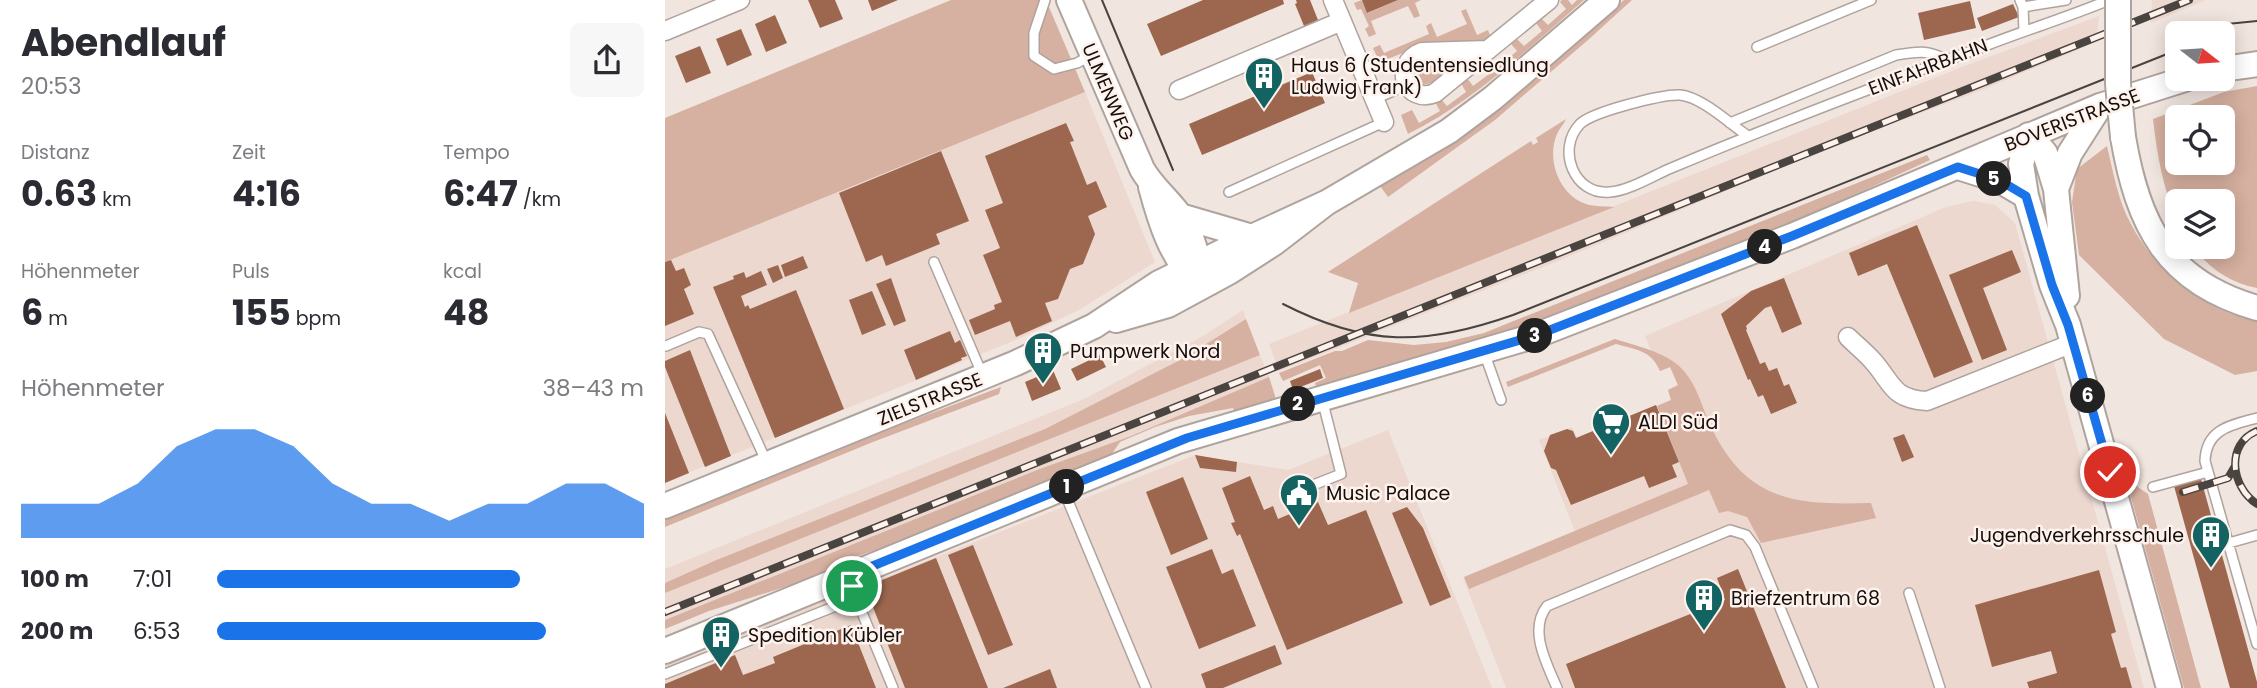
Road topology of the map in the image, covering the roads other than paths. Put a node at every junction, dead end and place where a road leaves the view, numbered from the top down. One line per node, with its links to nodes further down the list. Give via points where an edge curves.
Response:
1 (740, 0): 13 (street)
2 (1045, 0): 17 (lane, via 1034,33 1034,57 1054,69)
3 (1069, 0): 17 (main road, ULMENWEG)
4 (1333, 0): 12 (street)
5 (1549, 0): 16 (street)
6 (1607, 0): 35 (main road, via 1448,131)
7 (1871, 0): 15 (lane)
8 (2066, 0): 11 (lane)
9 (2109, 0): 14 (lane, EINFAHRBAHN)
10 (2118, 0): 40 (main road, BOVERISTRASSE, bridge, via 2123,137 2134,193 2150,229 2189,276 2231,300)
11 (2021, 3): 14 (lane)
12 (1342, 21): 23 (street); 24 (street)
13 (665, 31)
14 (2024, 31): 18 (lane, EINFAHRBAHN)
15 (1757, 47)
16 (1487, 50): 21 (street, via 1436,93 1419,94); 21 (street, via 1415,55 1404,72)
17 (1092, 55): 31 (main road, ULMENWEG)
18 (1948, 60): 27 (lane, via 1920,51 1896,55); 29 (lane, EINFAHRBAHN)
19 (2257, 64): 20 (main road)
20 (2235, 67)
21 (1408, 85): 24 (lane)
22 (2165, 85): 25 (main road, BOVERISTRASSE)
23 (1179, 90)
24 (1375, 99): 26 (street)
25 (2100, 106): 28 (main road, BOVERISTRASSE); 32 (main road, via 2070,153)
26 (1384, 121): 33 (lane)
27 (1730, 123): 29 (lane, EINFAHRBAHN); 29 (lane, EINFAHRBAHN, via 1699,101 1682,95 1660,97 1595,115 1580,124 1571,137 1568,156 1577,178 1590,188 1609,193)
28 (2029, 135): 30 (main road, BOVERISTRASSE); 32 (main road, via 2045,153); 34 (main road, via 2021,164)
29 (1748, 136)
30 (1958, 167): 34 (main road, via 1999,180); 44 (main road, BOVERISTRASSE, via 1741,256)
31 (1150, 183): 36 (main road, ULMENWEG); 39 (main road, ULMENWEG, via 1159,216)
32 (2056, 189): 41 (main road)
33 (1229, 192)
34 (2026, 196): 41 (main road)
35 (1326, 203): 37 (main road); 39 (main road, via 1274,243)
36 (1180, 216): 37 (main road); 39 (main road, ULMENWEG, via 1196,247)
37 (1252, 237): 39 (main road)
38 (934, 262): 45 (lane)
39 (1195, 274): 45 (main road, ZIELSTRASSE, via 1159,283 1094,326)
40 (2257, 307)
41 (2071, 334): 42 (street, via 1927,401 1911,400 1894,390); 68 (main road)
42 (1848, 337)
43 (666, 346): 49 (lane, via 699,332 708,334)
44 (1484, 352): 46 (main road, BOVERISTRASSE); 47 (lane)
45 (983, 378): 49 (main road, ZIELSTRASSE)
46 (1321, 397): 52 (main road, BOVERISTRASSE, via 1187,438); 53 (lane, via 1341,474)
47 (1501, 400)
48 (2257, 418): 50 (lane, via 2215,433 2205,452)
49 (767, 465): 54 (main road, ZIELSTRASSE)
50 (2208, 472): 51 (lane); 56 (lane)
51 (2153, 487)
52 (1063, 489): 57 (main road, BOVERISTRASSE); 64 (lane)
53 (1298, 491)
54 (665, 506)
55 (2257, 535): 56 (lane)
56 (2228, 543): 59 (lane)
57 (852, 587): 61 (main road, BOVERISTRASSE); 62 (lane); 63 (lane)
58 (1909, 593): 67 (lane)
59 (2255, 625): 60 (lane)
60 (2257, 644)
61 (665, 651)
62 (665, 674)
63 (893, 688)
64 (1146, 688)
65 (1557, 688): 66 (lane, via 1539,635 1540,618 1547,606 1730,530 1741,532 1755,547)
66 (1812, 688)
67 (1940, 688)
68 (2169, 688)

